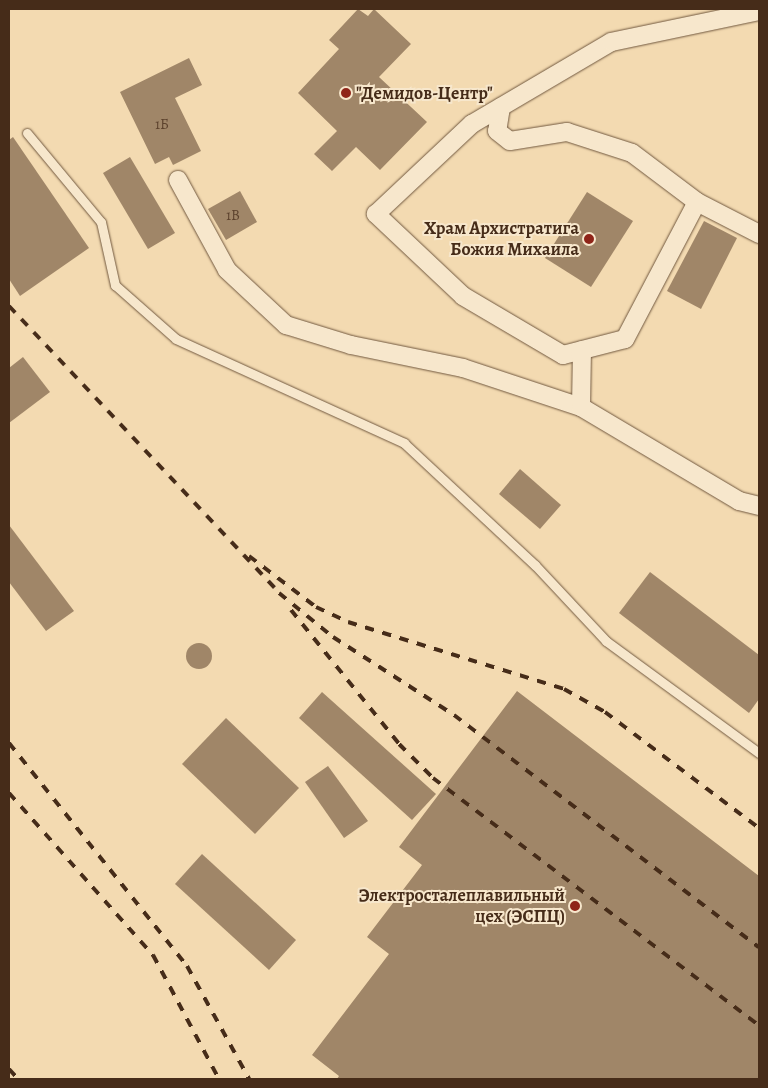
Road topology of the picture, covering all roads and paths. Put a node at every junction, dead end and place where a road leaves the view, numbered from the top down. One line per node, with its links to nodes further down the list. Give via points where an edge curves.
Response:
1 (759, 11): 2 (street, via 611,42)
2 (501, 107): 5 (street, via 496,131 510,141 567,132 632,153); 7 (street, via 472,124 376,214 463,296 563,355)
3 (27, 133): 10 (lane, via 101,222 115,285 176,339 404,443 535,565 606,641)
4 (178, 180): 8 (street, via 227,270 286,325 350,345 463,368)
5 (697, 202): 6 (street); 7 (street, via 625,339)
6 (759, 234)
7 (582, 350): 8 (street)
8 (581, 407): 9 (street, via 739,501)
9 (759, 506)
10 (759, 753)

